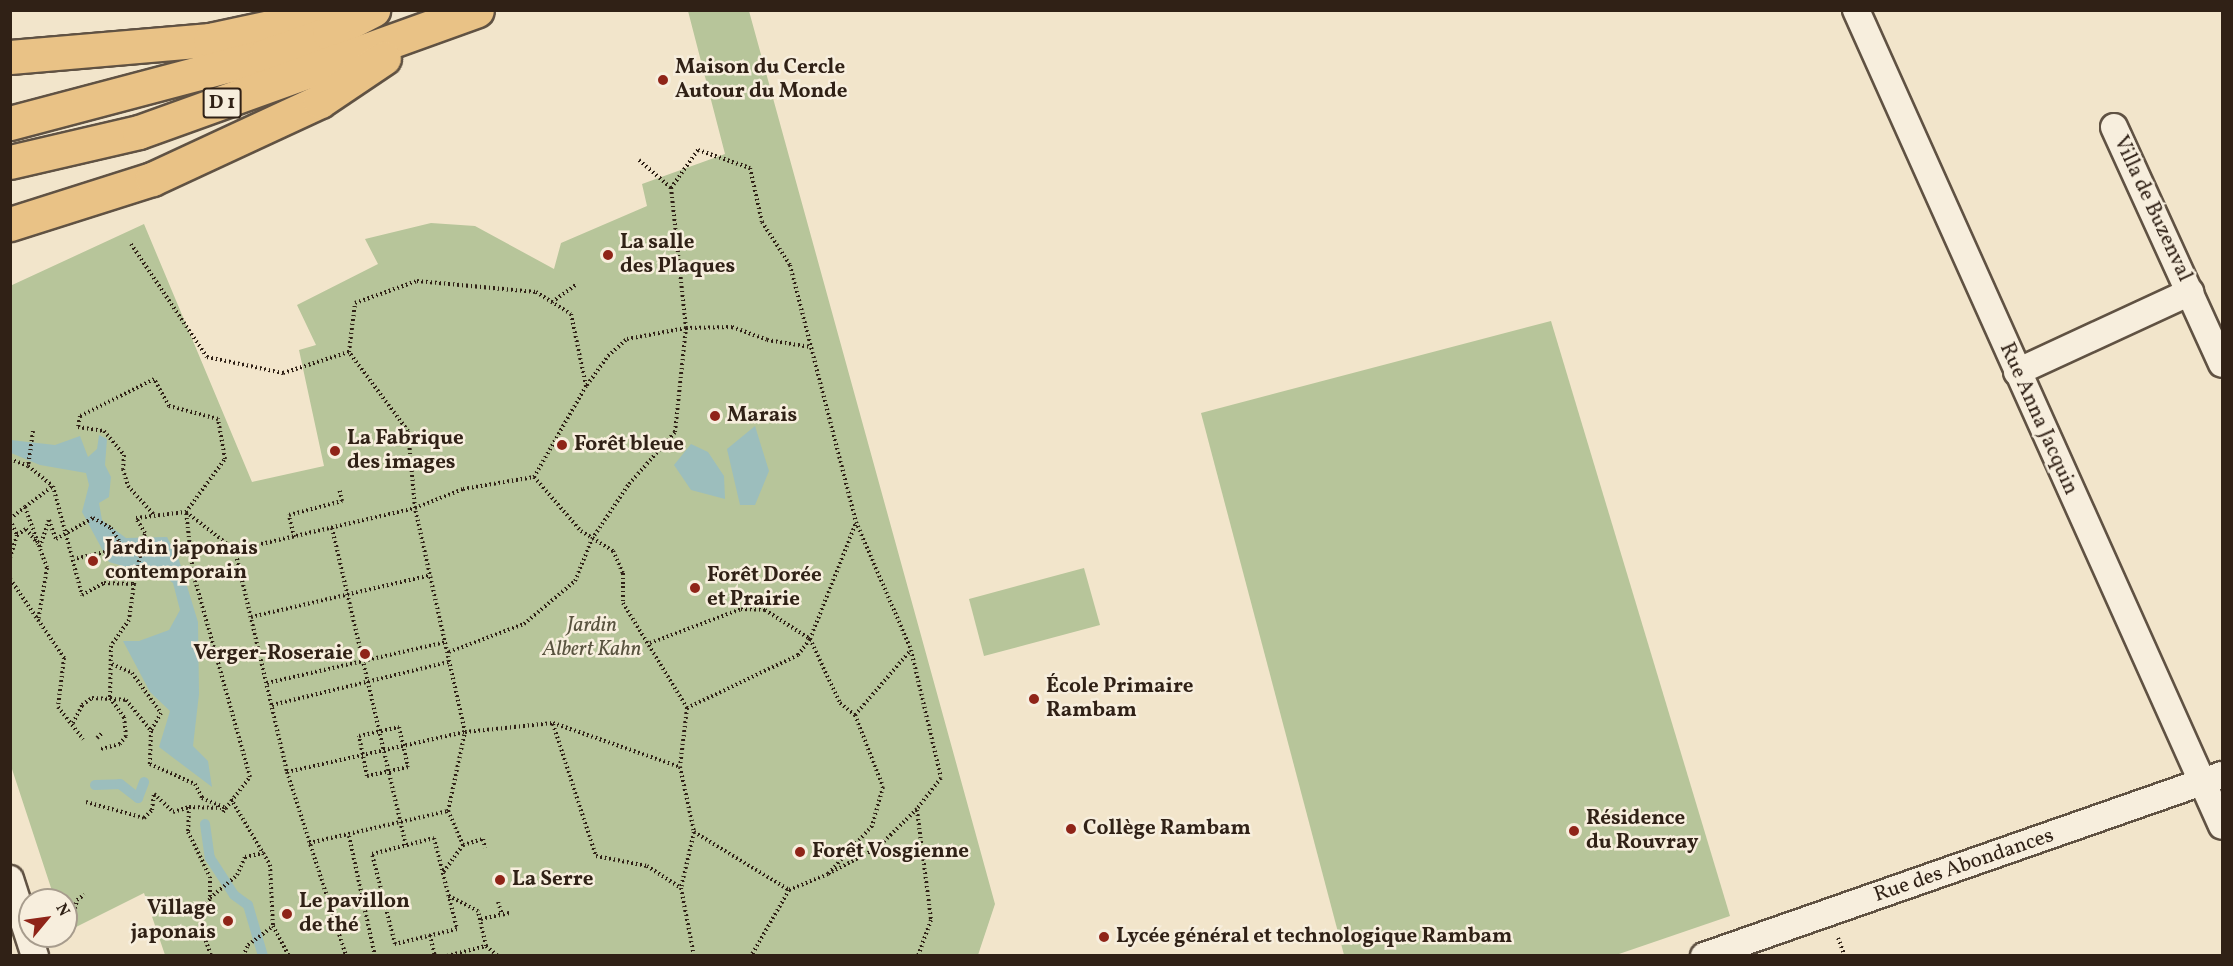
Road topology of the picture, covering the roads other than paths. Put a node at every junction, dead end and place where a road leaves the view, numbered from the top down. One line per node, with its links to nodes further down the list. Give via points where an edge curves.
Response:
1 (349, 10): 6 (main road, via 210,40)
2 (374, 10): 7 (main road, via 329,33 244,62)
3 (477, 10): 5 (main road, D 1)
4 (1856, 10): 13 (street, Rue Anna Jacquin)
5 (429, 30): 9 (main road, D 1, via 139,132); 10 (main road, via 320,101 163,174)
6 (10, 57)
7 (10, 123)
8 (2114, 127): 11 (street, Villa de Buzenval)
9 (10, 162)
10 (10, 224)
11 (2190, 292): 12 (street, Villa de Buzenval); 13 (street, Villa de Buzenval)
12 (2223, 364)
13 (2017, 372): 14 (street, Rue Anna Jacquin)
14 (2213, 779): 15 (street, Rue Anna Jacquin); 18 (street, Rue des Abondances)
15 (2223, 826)
16 (10, 879): 17 (street)
17 (35, 956)
18 (1704, 956)

